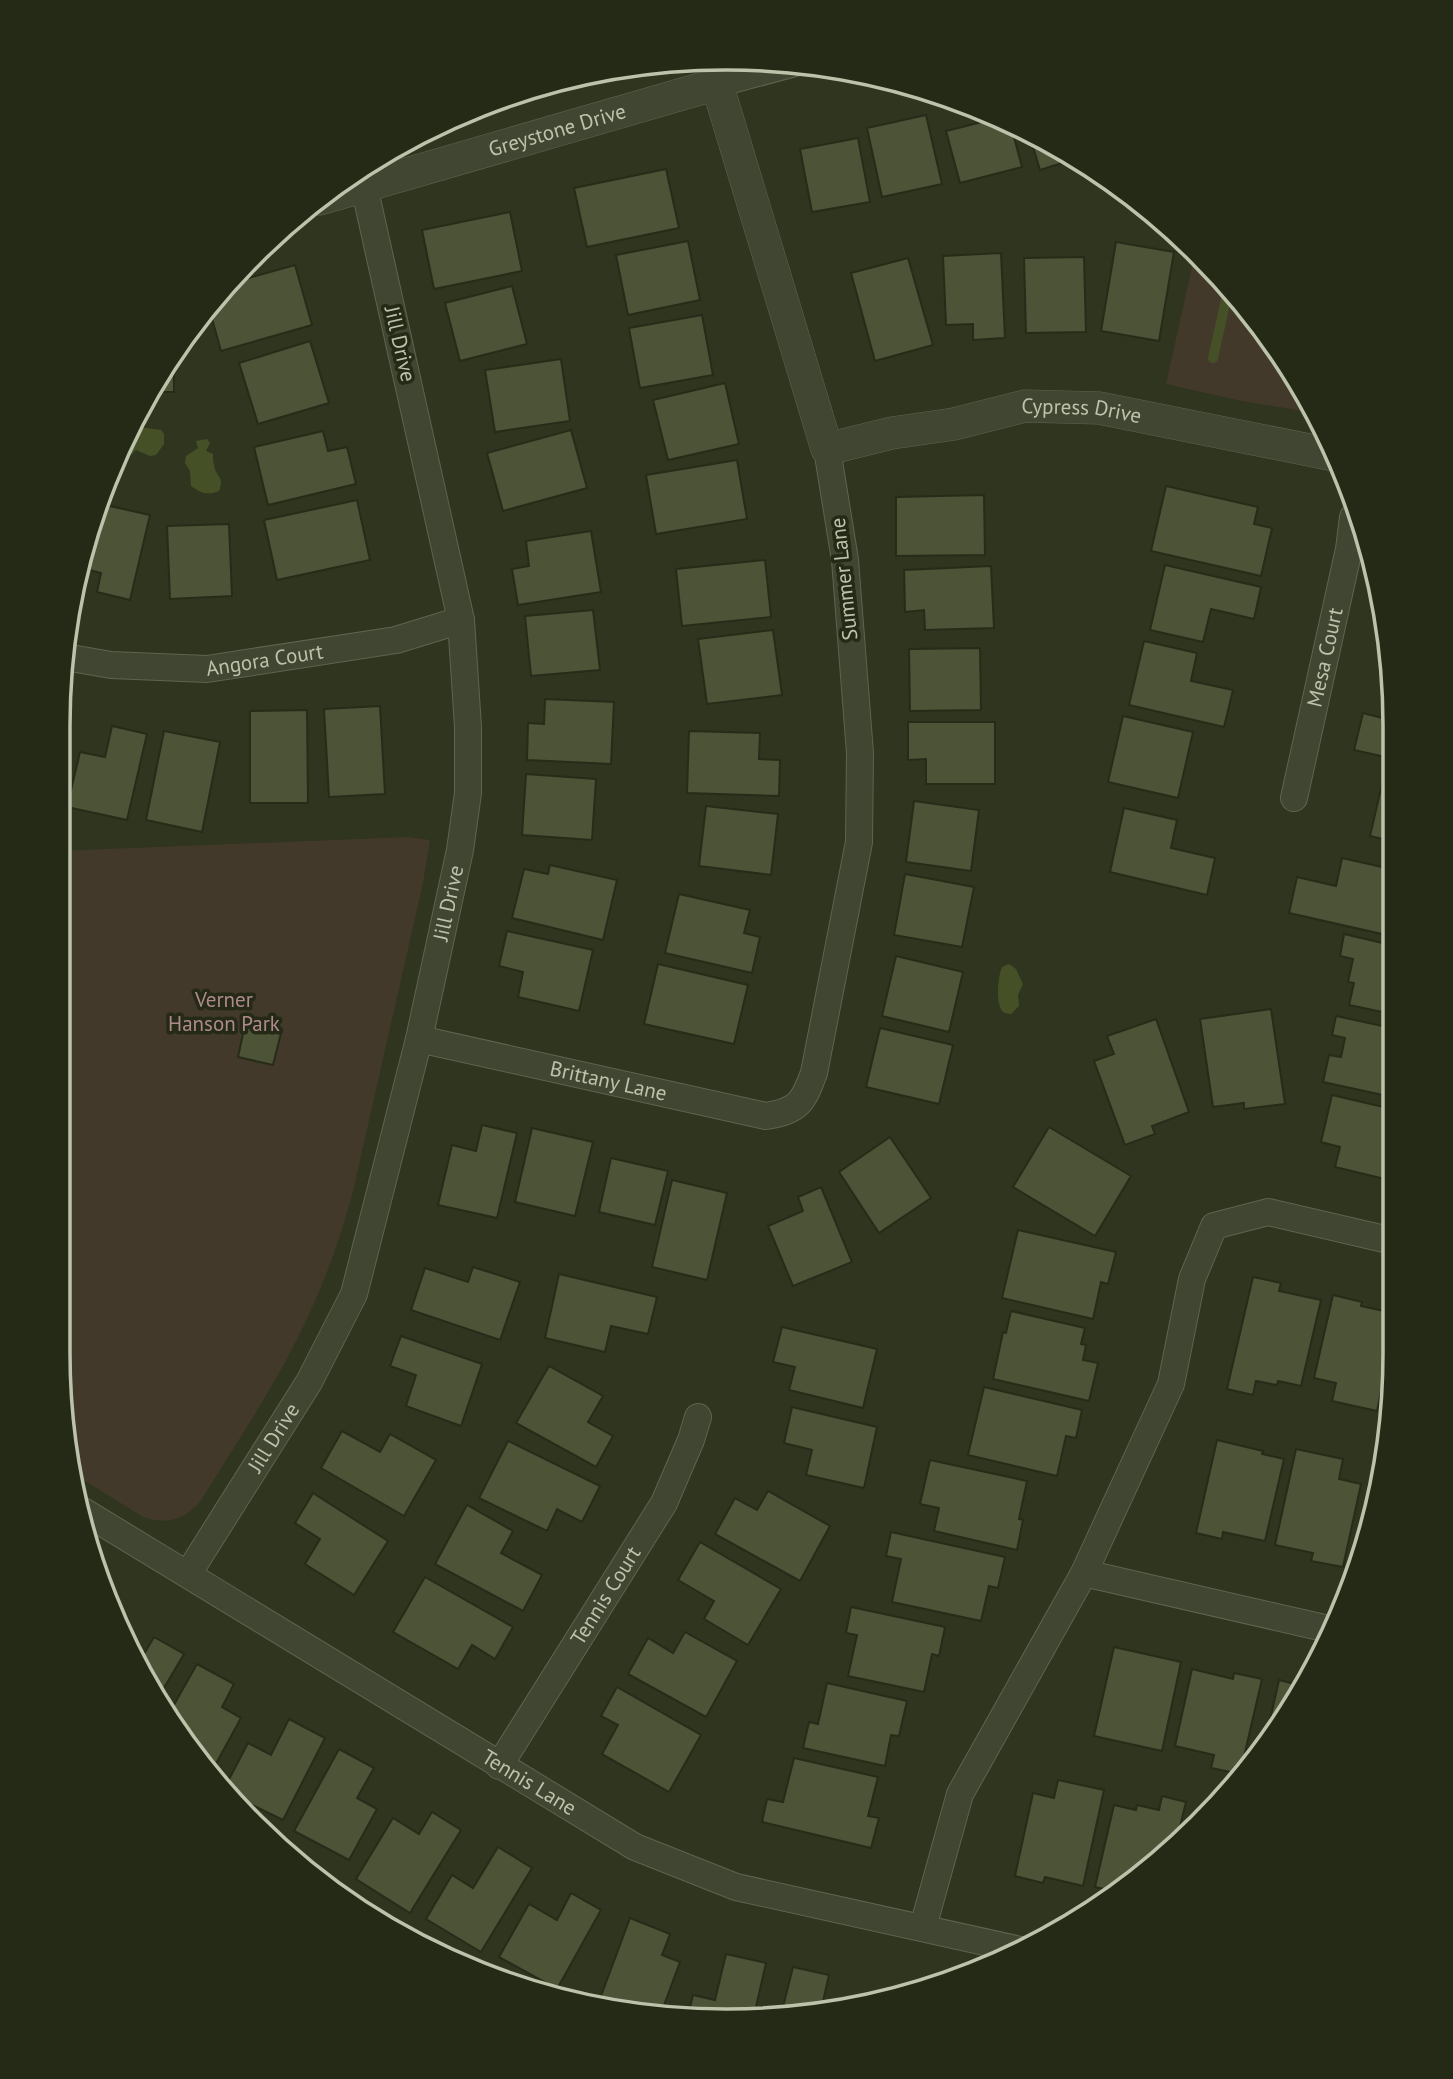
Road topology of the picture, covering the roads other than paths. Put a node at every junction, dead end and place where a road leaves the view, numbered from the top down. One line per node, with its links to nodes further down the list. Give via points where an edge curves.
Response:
1 (715, 72): 2 (street, Greystone Drive); 4 (street, Summer Lane)
2 (364, 186): 3 (street, Greystone Drive); 7 (street, Jill Drive)
3 (349, 191)
4 (827, 449): 5 (street, Cypress Drive, via 1025,406 1099,408); 11 (street, Summer Lane, via 845,560 860,753 859,842 814,1073)
5 (1323, 453)
6 (1352, 527): 9 (street, Mesa Court)
7 (461, 620): 8 (street, Angora Court, via 396,640 207,669 111,665); 10 (street, Jill Drive, via 468,793)
8 (74, 659)
9 (1294, 798)
10 (419, 1039): 11 (street, Brittany Lane, via 766,1116); 16 (street, Jill Drive, via 354,1294 309,1382)
11 (797, 1105)
12 (1383, 1239): 15 (street, via 1268,1212 1214,1226 1192,1279 1171,1384)
13 (698, 1418): 18 (street, Tennis Court, via 664,1503)
14 (91, 1516): 16 (street, Tennis Lane)
15 (1084, 1573): 17 (street); 19 (street, via 960,1794)
16 (188, 1574): 18 (street, Tennis Lane)
17 (1322, 1628)
18 (499, 1766): 19 (street, Tennis Lane, via 635,1847 736,1887)
19 (923, 1927): 20 (street, Tennis Lane)
20 (1005, 1946)

